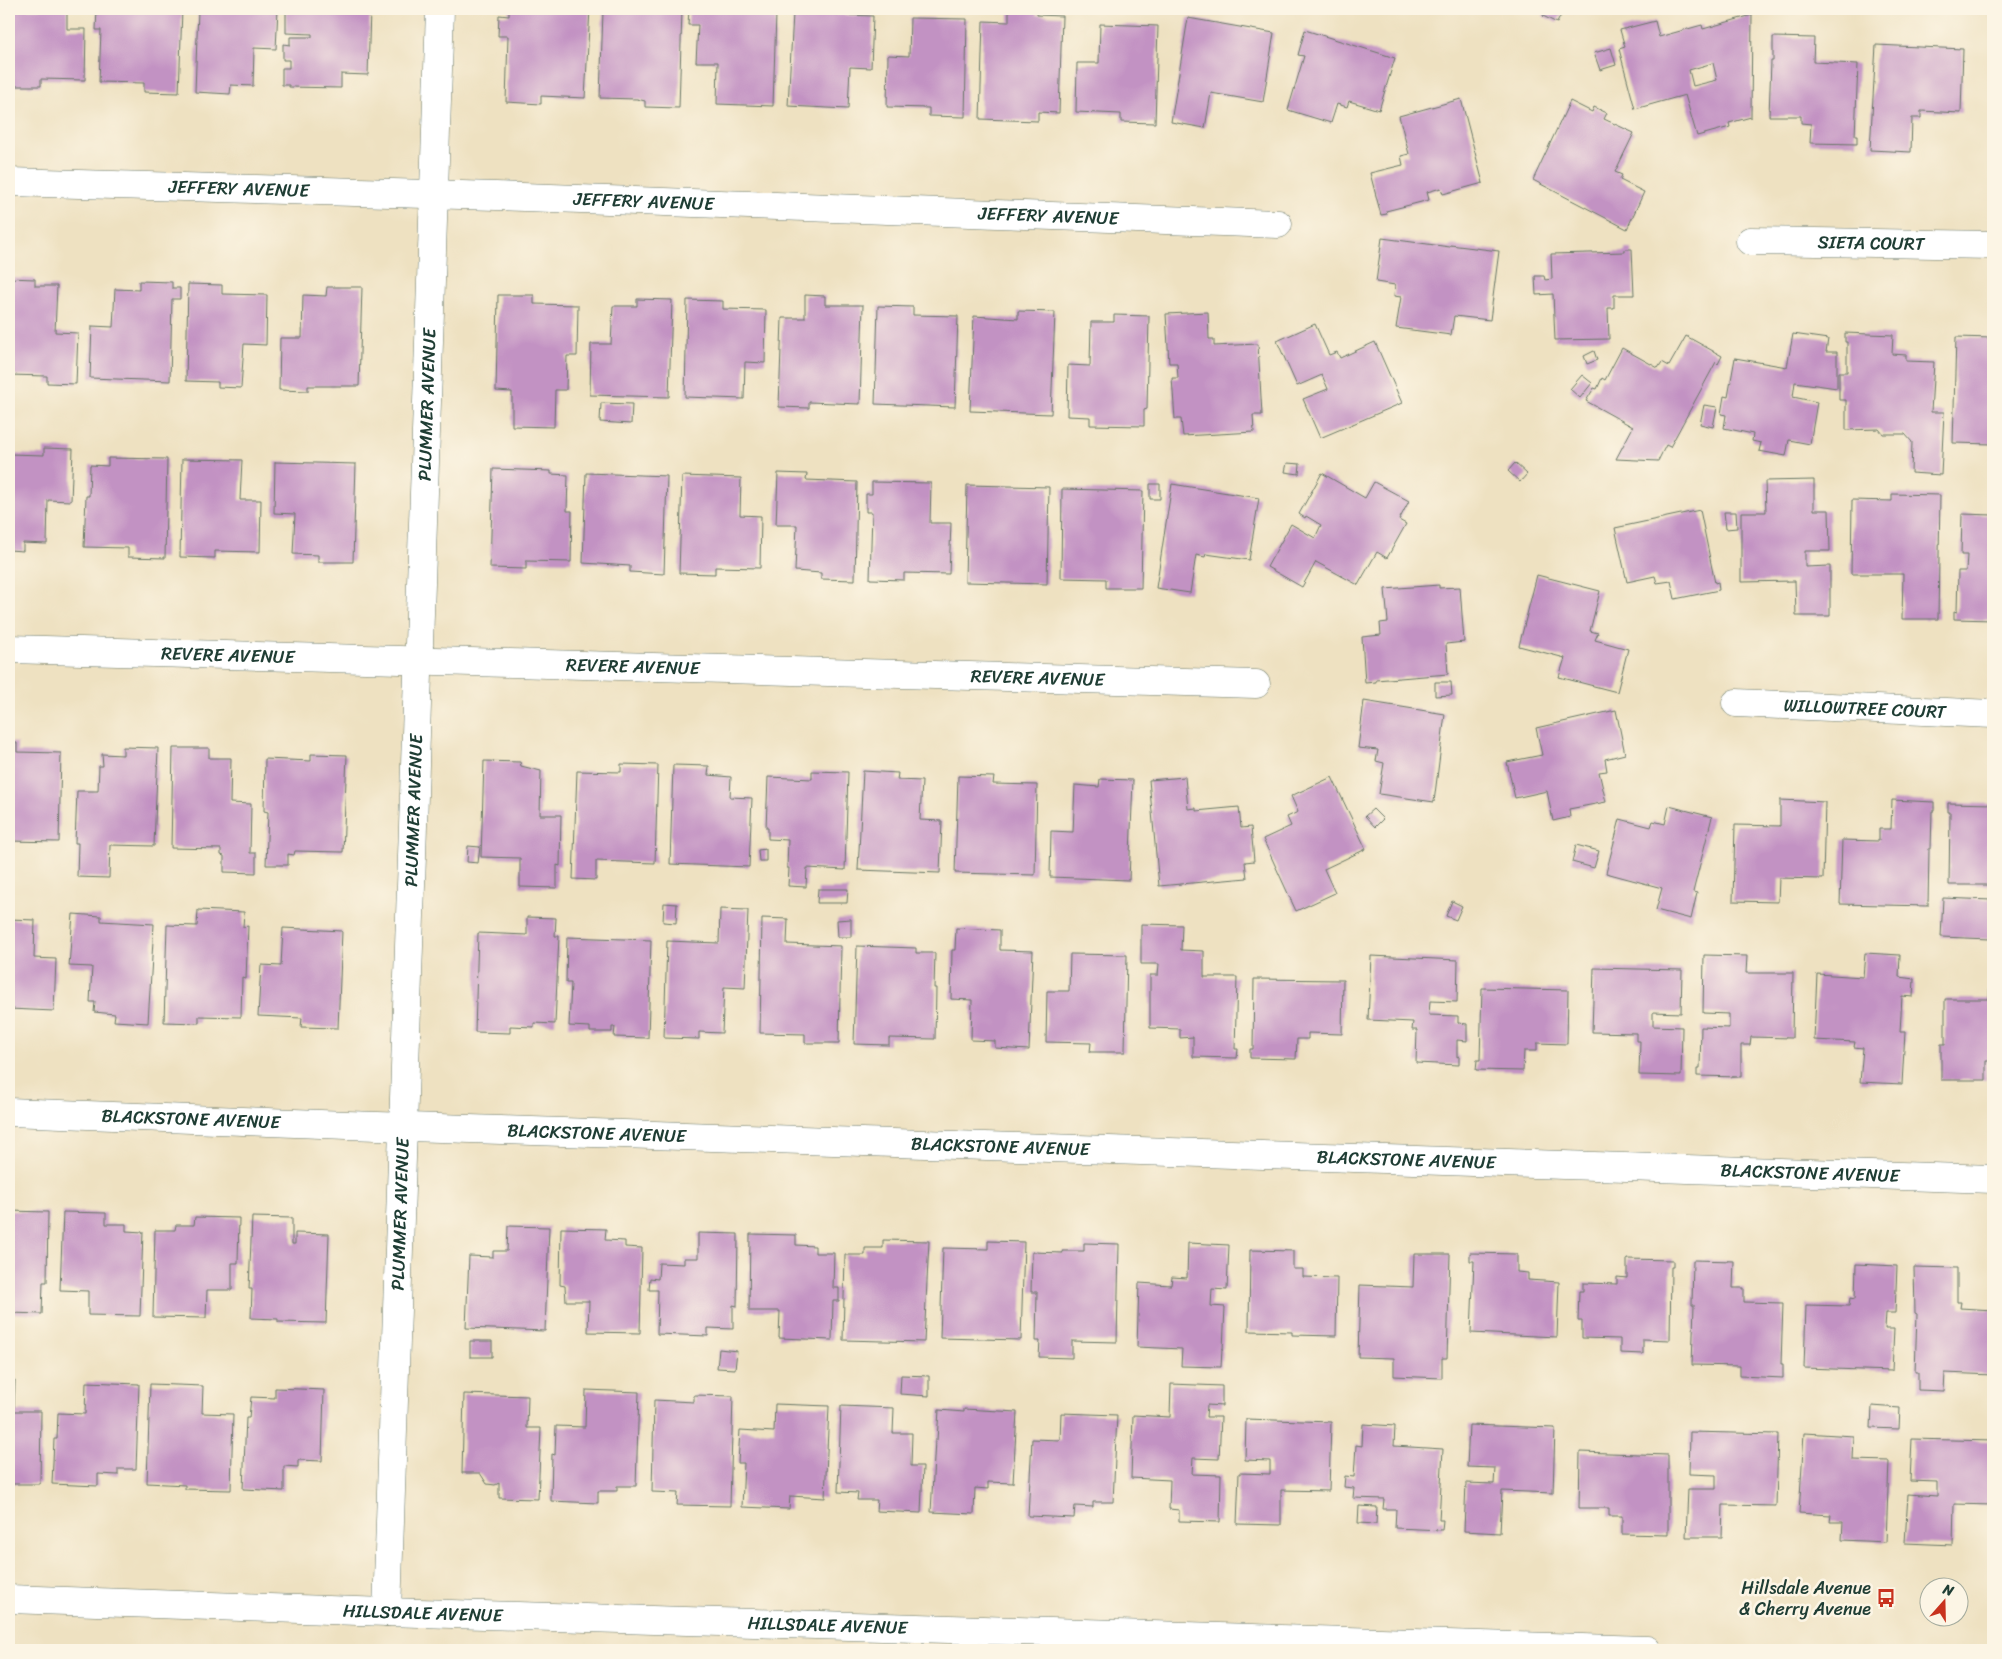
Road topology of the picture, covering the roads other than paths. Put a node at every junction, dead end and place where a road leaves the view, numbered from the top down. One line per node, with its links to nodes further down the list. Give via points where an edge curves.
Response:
1 (440, 9): 3 (main road, PLUMMER AVENUE)
2 (9, 182): 3 (main road, JEFFERY AVENUE)
3 (434, 194): 4 (main road, JEFFERY AVENUE); 8 (main road, PLUMMER AVENUE)
4 (1278, 224)
5 (1750, 241): 6 (main road, SIETA COURT)
6 (1993, 245)
7 (9, 649): 8 (main road, REVERE AVENUE)
8 (419, 660): 9 (main road, REVERE AVENUE); 13 (main road, PLUMMER AVENUE)
9 (1256, 684)
10 (1736, 703): 11 (main road, WILLOWTREE COURT)
11 (1993, 714)
12 (9, 1112): 13 (main road, BLACKSTONE AVENUE)
13 (404, 1127): 14 (main road, BLACKSTONE AVENUE); 16 (main road, PLUMMER AVENUE)
14 (1993, 1179)
15 (9, 1598): 16 (main road, HILLSDALE AVENUE)
16 (387, 1612): 17 (main road, HILLSDALE AVENUE)
17 (1647, 1650)

